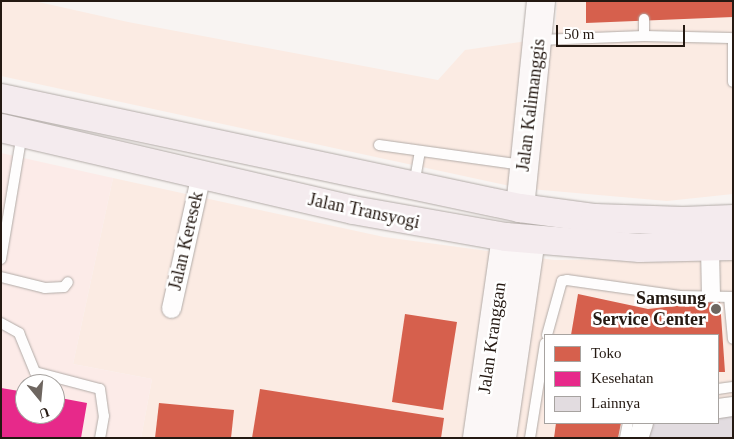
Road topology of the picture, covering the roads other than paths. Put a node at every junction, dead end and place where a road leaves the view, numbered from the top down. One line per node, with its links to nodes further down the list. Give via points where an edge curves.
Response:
1 (541, 1): 5 (main road, Jalan Kalimanggis)
2 (644, 19): 3 (lane)
3 (644, 36): 4 (lane); 5 (lane)
4 (732, 38): 6 (lane)
5 (539, 40): 11 (main road, Jalan Kalimanggis)
6 (733, 82)
7 (1, 98): 13 (highway, Jalan Transyogi)
8 (12, 130): 12 (highway, Jalan Transyogi); 18 (lane)
9 (379, 144): 10 (lane)
10 (420, 152): 11 (lane); 13 (lane)
11 (523, 165): 14 (main road, Jalan Kalimanggis)
12 (201, 174): 16 (highway, Jalan Transyogi, via 353,210); 24 (street, Jalan Keresek)
13 (414, 185): 14 (highway, Jalan Transyogi)
14 (520, 208): 15 (highway, Jalan Transyogi, via 595,218)
15 (733, 219)
16 (519, 239): 17 (highway, Jalan Transyogi, via 640,248); 19 (main road, Jalan Kranggan)
17 (718, 247): 22 (lane)
18 (1, 259)
19 (514, 276): 36 (main road, Jalan Kranggan); 37 (main road, Jalan Kranggan)
20 (1, 277): 21 (lane, via 45,288 64,287)
21 (68, 282)
22 (711, 297): 23 (lane); 26 (lane, via 680,296 574,279 562,281)
23 (731, 297): 27 (lane)
24 (171, 308)
25 (1, 323): 35 (lane, via 19,333 35,372 100,389 104,416)
26 (547, 334)
27 (733, 338)
28 (544, 349): 38 (lane)
29 (733, 387): 30 (lane)
30 (719, 389)
31 (733, 406): 32 (street)
32 (719, 408)
33 (628, 424): 39 (lane)
34 (643, 424): 40 (street)
35 (100, 438)
36 (477, 438)
37 (502, 438)
38 (530, 438)
39 (625, 438)
40 (638, 438)

